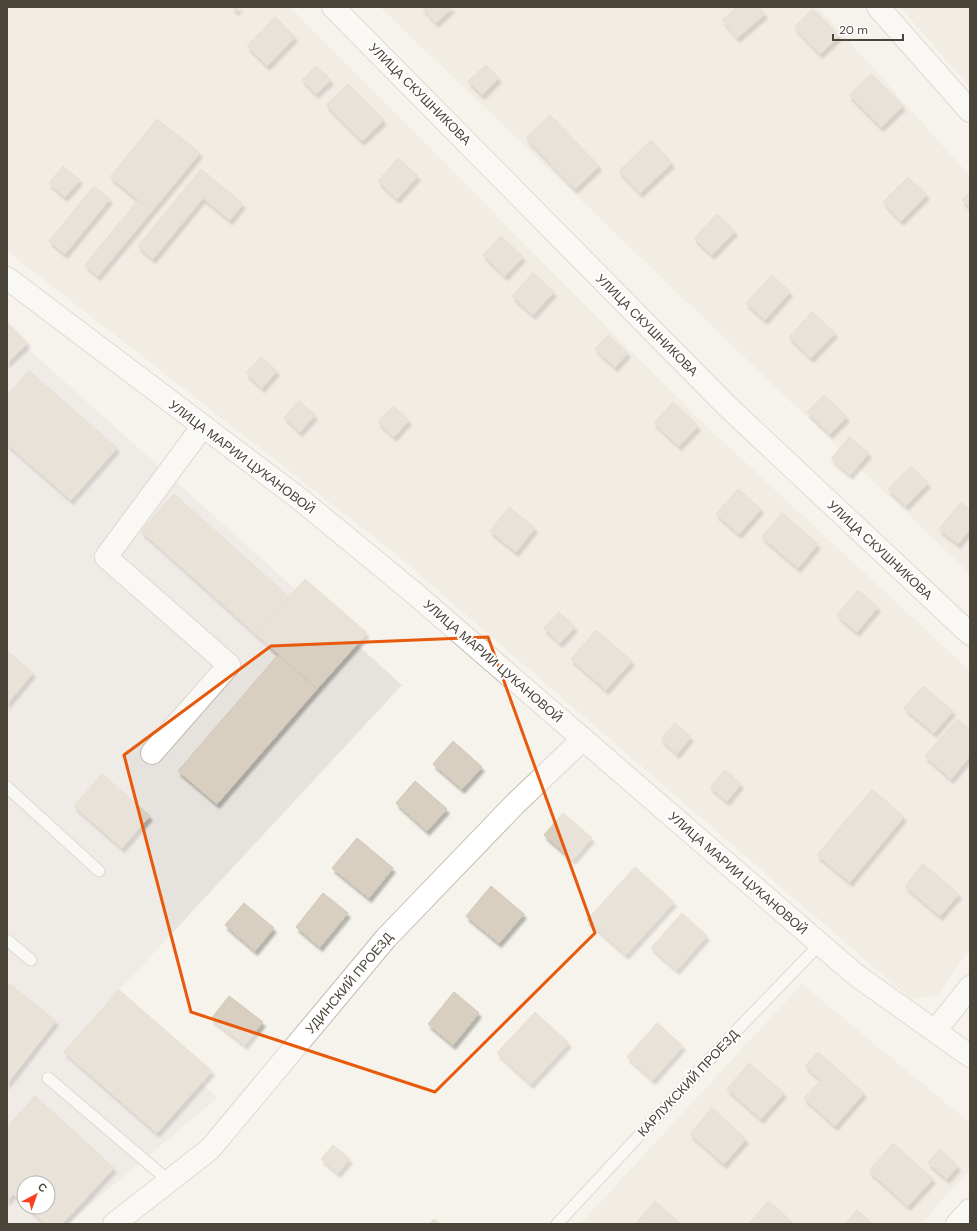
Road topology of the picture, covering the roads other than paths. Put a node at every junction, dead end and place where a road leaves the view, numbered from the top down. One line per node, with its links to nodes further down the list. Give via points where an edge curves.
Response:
1 (333, 7): 6 (street, УЛИЦА СКУШНИКОВА, via 727,406)
2 (878, 7): 3 (street)
3 (970, 111)
4 (7, 278): 5 (street, УЛИЦА МАРИИ ЦУКАНОВОЙ)
5 (203, 426): 7 (street, УЛИЦА МАРИИ ЦУКАНОВОЙ, via 301,500 414,593); 8 (street, via 106,557 229,665)
6 (970, 634)
7 (583, 739): 12 (street, УЛИЦА МАРИИ ЦУКАНОВОЙ); 18 (street, УДИНСКИЙ ПРОЕЗД, via 516,803 386,938 210,1148)
8 (152, 752)
9 (7, 787): 10 (lane)
10 (99, 870)
11 (7, 940): 13 (lane)
12 (820, 944): 15 (street, УЛИЦА МАРИИ ЦУКАНОВОЙ, via 856,975); 21 (lane, КАРЛУКСКИЙ ПРОЕЗД)
13 (31, 960)
14 (970, 987): 15 (street)
15 (935, 1031): 16 (street, УЛИЦА МАРИИ ЦУКАНОВОЙ)
16 (970, 1056)
17 (48, 1078): 18 (lane)
18 (169, 1181): 20 (street, УДИНСКИЙ ПРОЕЗД)
19 (970, 1210): 22 (street)
20 (114, 1224)
21 (557, 1224)
22 (957, 1224)

